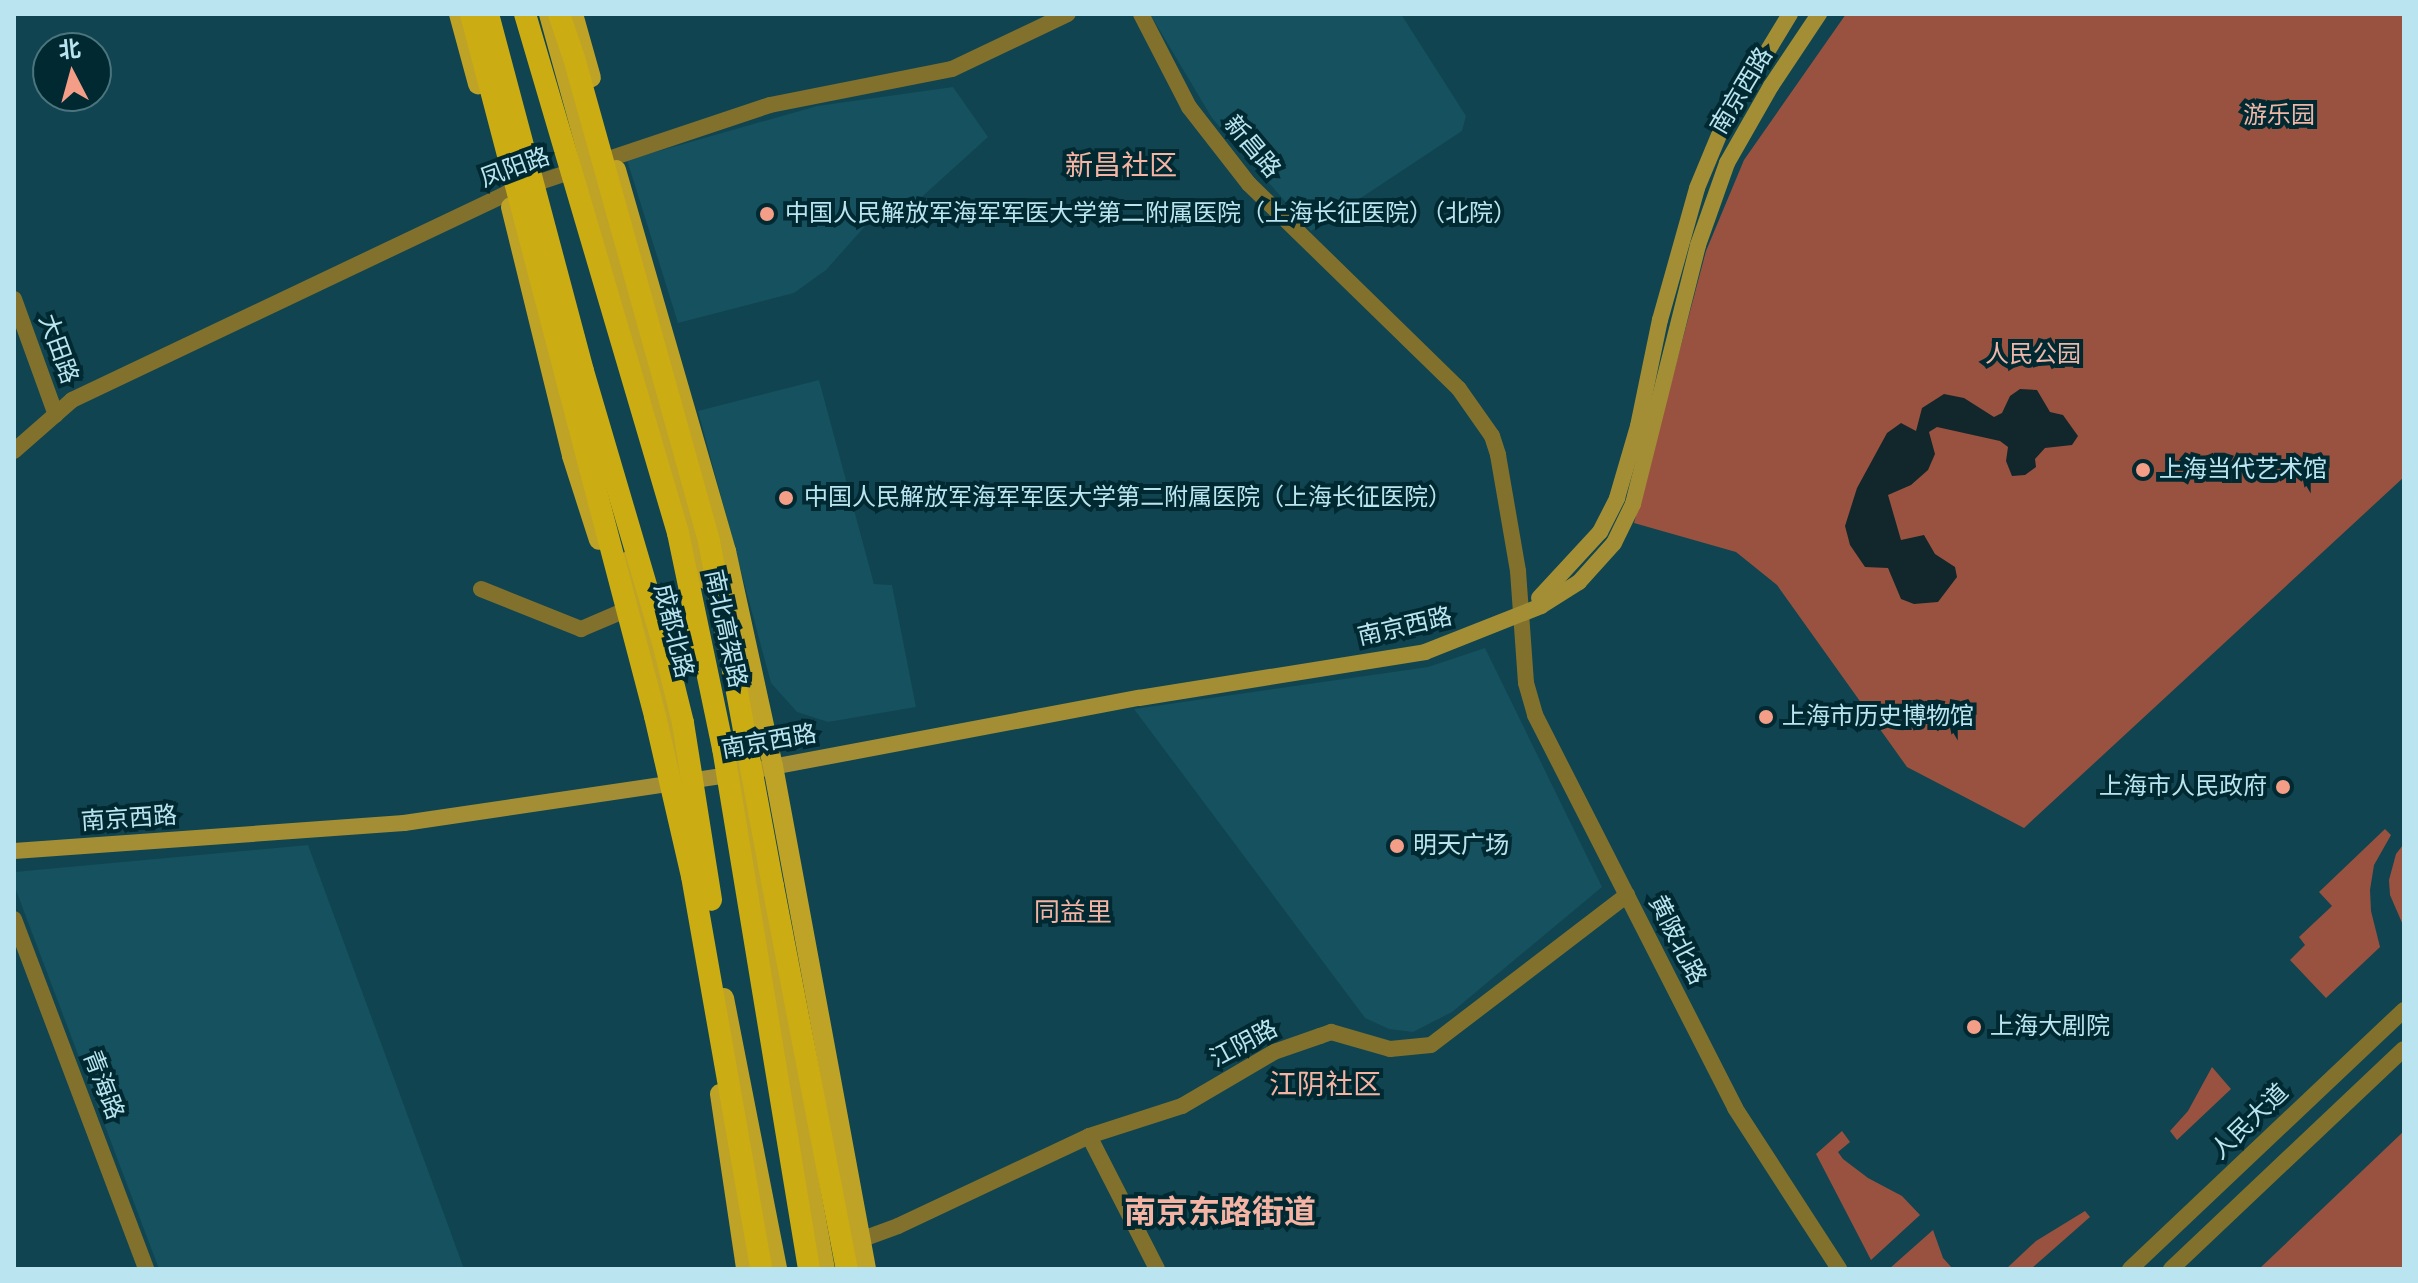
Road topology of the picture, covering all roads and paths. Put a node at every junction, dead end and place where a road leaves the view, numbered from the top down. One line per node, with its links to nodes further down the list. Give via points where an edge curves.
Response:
1 (459, 14): 14 (main road)
2 (471, 14): 22 (highway, bridge)
3 (485, 14): 14 (main road, 成都北路); 19 (highway, bridge)
4 (525, 14): 21 (highway, 南北高架路, bridge)
5 (549, 14): 13 (main road, 成都北路)
6 (559, 14): 23 (highway, bridge)
7 (573, 14): 12 (main road)
8 (1068, 14): 12 (street, 凤阳路, via 952,69 770,105)
9 (1141, 14): 27 (street, 新昌路, via 1189,107 1249,184 1459,389 1492,436 1515,548)
10 (1790, 14): 27 (main road, 南京西路, via 1724,123 1697,188 1660,320 1635,437 1609,517 1569,571)
11 (1819, 14): 27 (main road, 南京西路, via 1749,122 1713,196 1625,524 1600,562 1579,582)
12 (613, 159): 13 (street, 凤阳路); 16 (main road)
13 (590, 167): 14 (street, 凤阳路); 15 (main road, 成都北路)
14 (517, 189): 18 (street, 凤阳路, via 86,393); 26 (main road, via 572,456); 28 (main road, 成都北路)
15 (608, 237): 16 (main road); 24 (main road, 成都北路)
16 (640, 249): 23 (main road)
17 (14, 299): 18 (street, 大田路)
18 (56, 415): 20 (street, 凤阳路)
19 (604, 440): 22 (highway, bridge); 31 (highway, bridge)
20 (14, 451)
21 (655, 454): 23 (highway, bridge); 32 (highway, 南北高架路, bridge, via 678,533)
22 (607, 536): 28 (highway, bridge)
23 (718, 546): 24 (main road); 29 (highway, bridge); 34 (main road)
24 (707, 588): 33 (main road, 成都北路)
25 (481, 589): 26 (street, via 581,629)
26 (621, 612): 30 (main road)
27 (1520, 614): 34 (main road, 南京西路, via 1425,652 1124,701); 39 (street, 黄陂北路, via 1526,683 1535,715)
28 (644, 652): 30 (main road); 31 (highway, bridge); 35 (main road, 成都北路); 48 (highway, bridge, via 692,876)
29 (734, 666): 32 (highway, bridge); 53 (highway, bridge)
30 (639, 685): 35 (main road)
31 (683, 723): 49 (highway, bridge)
32 (723, 748): 51 (highway, 南北高架路, bridge)
33 (741, 773): 34 (main road, 南京西路); 35 (main road, 南京西路); 36 (main road, 成都北路)
34 (774, 774): 36 (main road); 45 (main road)
35 (673, 782): 37 (main road, 南京西路, via 404,823); 38 (main road, 成都北路); 41 (main road)
36 (750, 830): 52 (main road, 成都北路)
37 (14, 851)
38 (700, 874): 41 (main road); 50 (main road, 成都北路)
39 (1627, 895): 44 (street, 江阴路, via 1431,1045 1390,1049 1331,1032 1274,1052 1182,1106); 56 (street, 黄陂北路, via 1735,1108)
40 (14, 919): 46 (street, 青海路)
41 (697, 941): 47 (main road)
42 (2404, 1010): 57 (street, 人民大道)
43 (2404, 1049): 58 (street)
44 (1089, 1136): 45 (street, 江阴路); 55 (street)
45 (860, 1240): 54 (main road)
46 (146, 1269)
47 (746, 1269)
48 (761, 1269)
49 (770, 1269)
50 (777, 1269)
51 (809, 1269)
52 (825, 1269)
53 (847, 1269)
54 (866, 1269)
55 (1157, 1269)
56 (1839, 1269)
57 (2130, 1269)
58 (2171, 1269)

